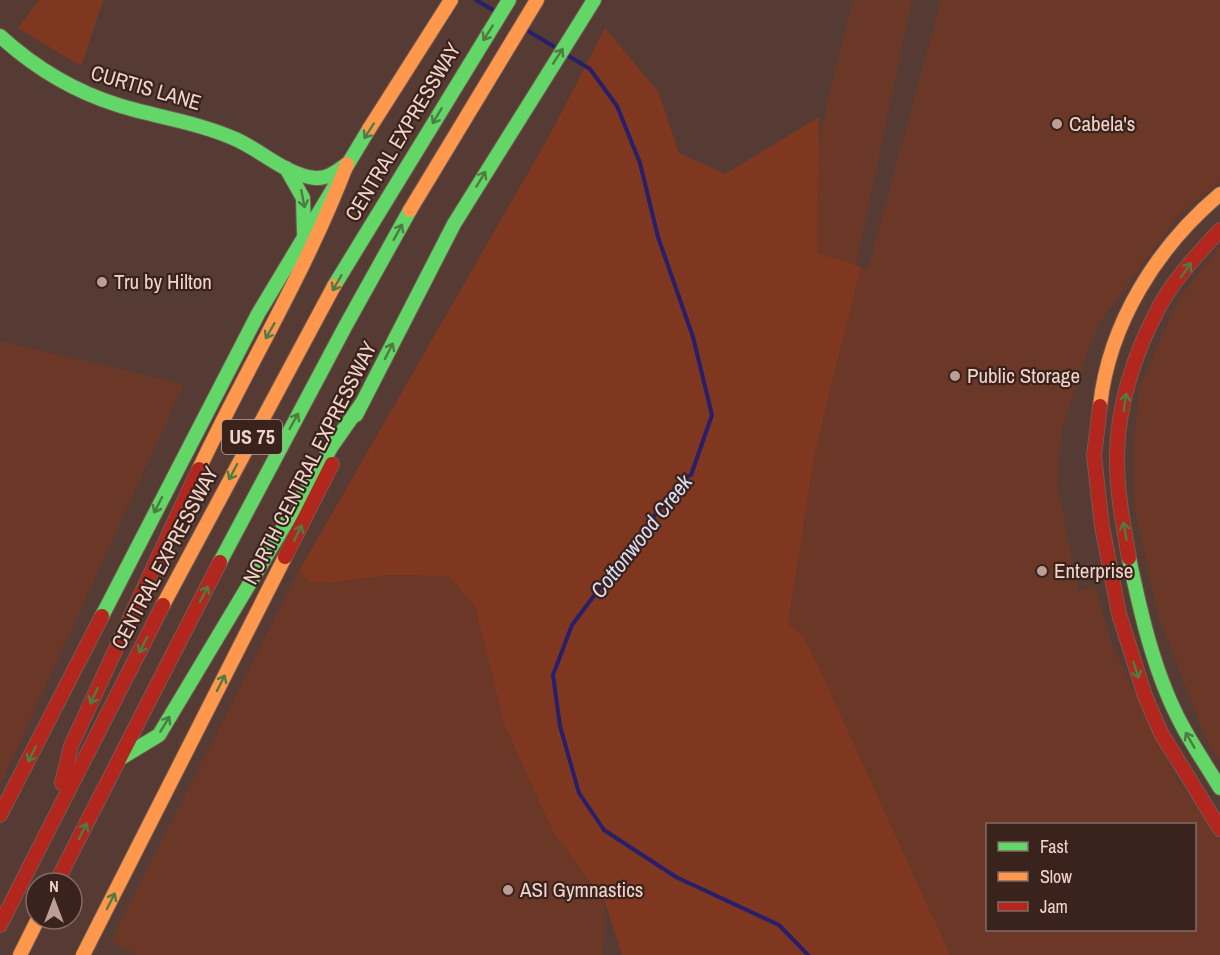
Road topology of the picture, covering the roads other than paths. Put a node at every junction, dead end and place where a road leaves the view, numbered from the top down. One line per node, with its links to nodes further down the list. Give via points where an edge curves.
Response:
1 (451, 0): 6 (main road, one-way to 6)
2 (509, 0): 19 (main road, CENTRAL EXPRESSWAY / US 75, one-way to 19, via 303,340)
3 (537, 0): 16 (main road, US 75, one-way to 3, via 289,431 402,227)
4 (594, 0): 13 (main road, NORTH CENTRAL EXPRESSWAY, one-way to 4, via 454,224)
5 (0, 36): 7 (main road, CURTIS LANE, via 37,67 85,93 201,125 236,139)
6 (347, 164): 7 (main road, CURTIS LANE, via 326,177 312,178); 10 (main road); 19 (main road, one-way to 19, via 325,223 234,394 71,746)
7 (286, 168): 10 (main road, CURTIS LANE, one-way to 10, via 298,182 304,199)
8 (1220, 194): 11 (main road, via 1192,218 1167,248)
9 (1220, 230): 12 (main road, one-way to 9)
10 (304, 234): 18 (main road, one-way to 18, via 223,378)
11 (1132, 301): 12 (main road); 15 (main road, via 1103,376 1094,456 1102,526)
12 (1156, 312): 14 (main road, one-way to 12, via 1123,526 1117,453 1128,382)
13 (362, 403): 16 (main road, one-way to 13, via 159,735 332,446); 24 (main road, NORTH CENTRAL EXPRESSWAY, one-way to 13)
14 (1140, 609): 15 (main road); 17 (main road, one-way to 14, via 1166,691)
15 (1119, 614): 20 (main road, one-way to 20, via 1161,733)
16 (120, 759): 21 (main road, US 75, one-way to 16)
17 (1220, 788)
18 (0, 815)
19 (54, 819): 22 (main road, CENTRAL EXPRESSWAY / US 75)
20 (1220, 829)
21 (62, 871)
22 (0, 926)
23 (32, 931): 25 (main road)
24 (85, 954)
25 (20, 955)

